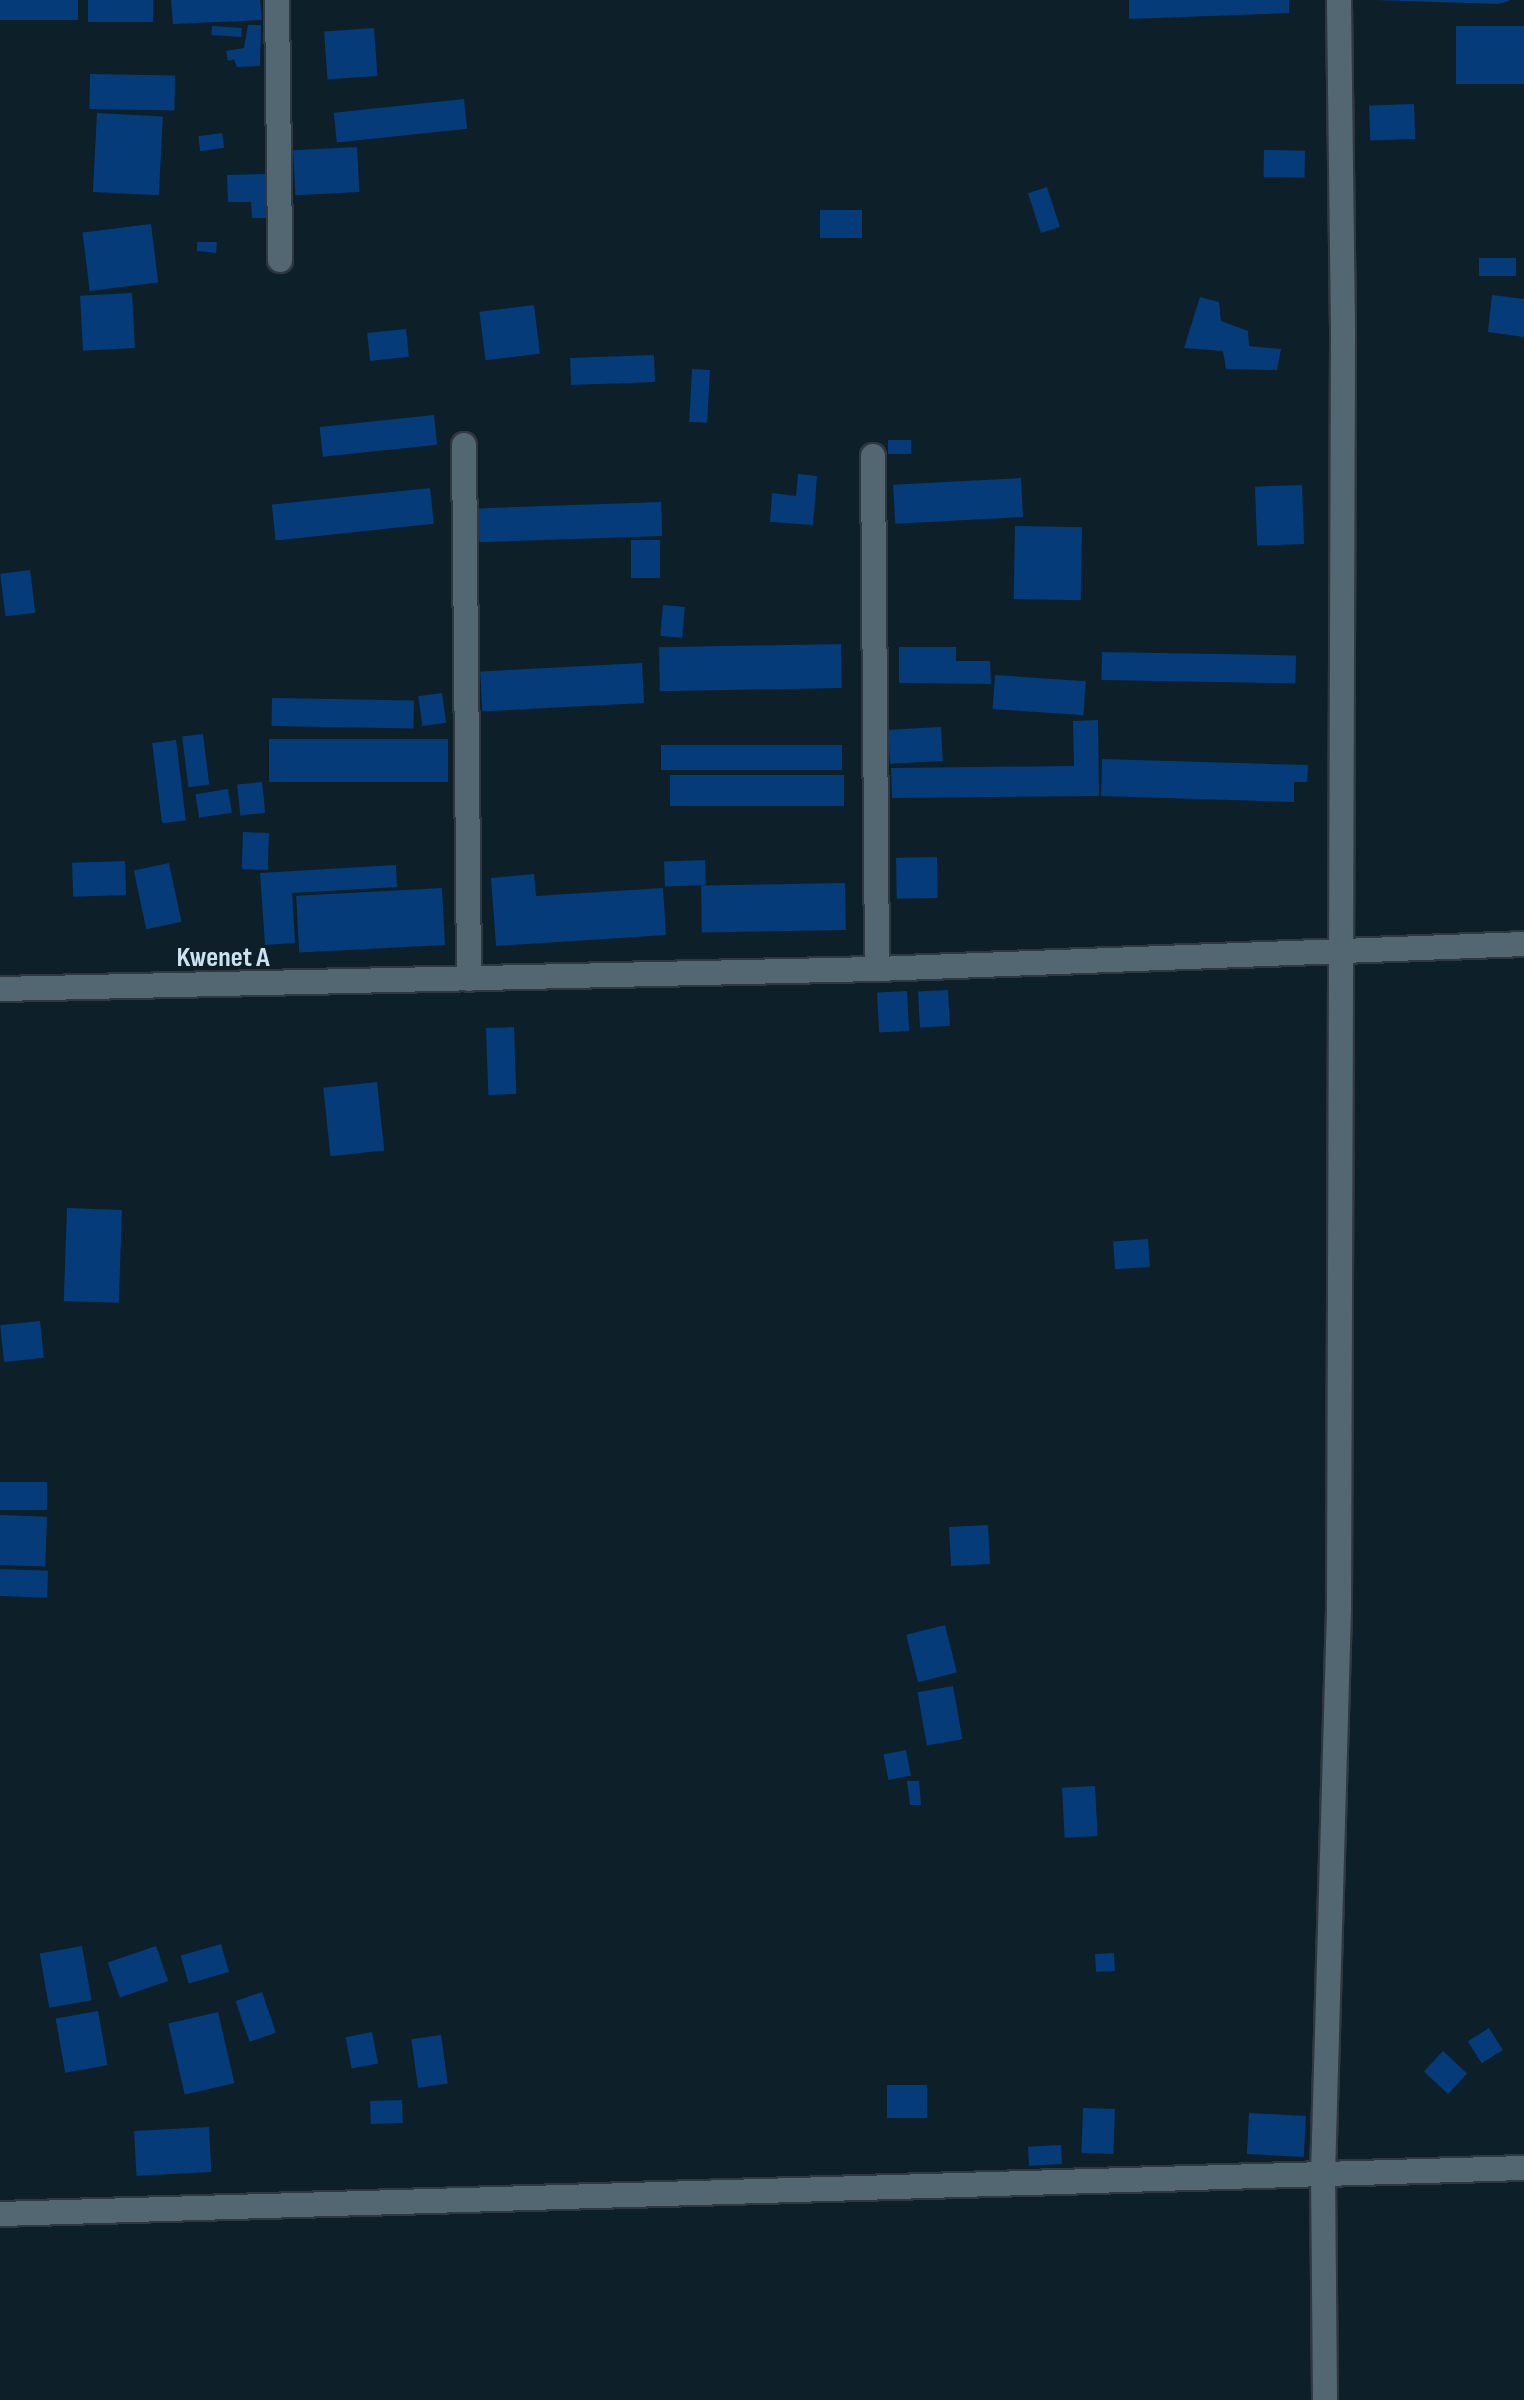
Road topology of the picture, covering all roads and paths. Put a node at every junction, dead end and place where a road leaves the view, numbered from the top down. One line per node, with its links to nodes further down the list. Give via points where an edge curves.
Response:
1 (277, 0): 3 (street)
2 (1339, 0): 7 (street)
3 (280, 260)
4 (464, 445): 9 (street)
5 (873, 456): 8 (street)
6 (1524, 944): 7 (street)
7 (1339, 949): 8 (street); 12 (street, via 1339,1609)
8 (877, 969): 9 (street)
9 (469, 979): 10 (street)
10 (0, 989)
11 (1524, 2168): 12 (street)
12 (1323, 2175): 13 (street); 14 (street)
13 (0, 2214)
14 (1325, 2400)

